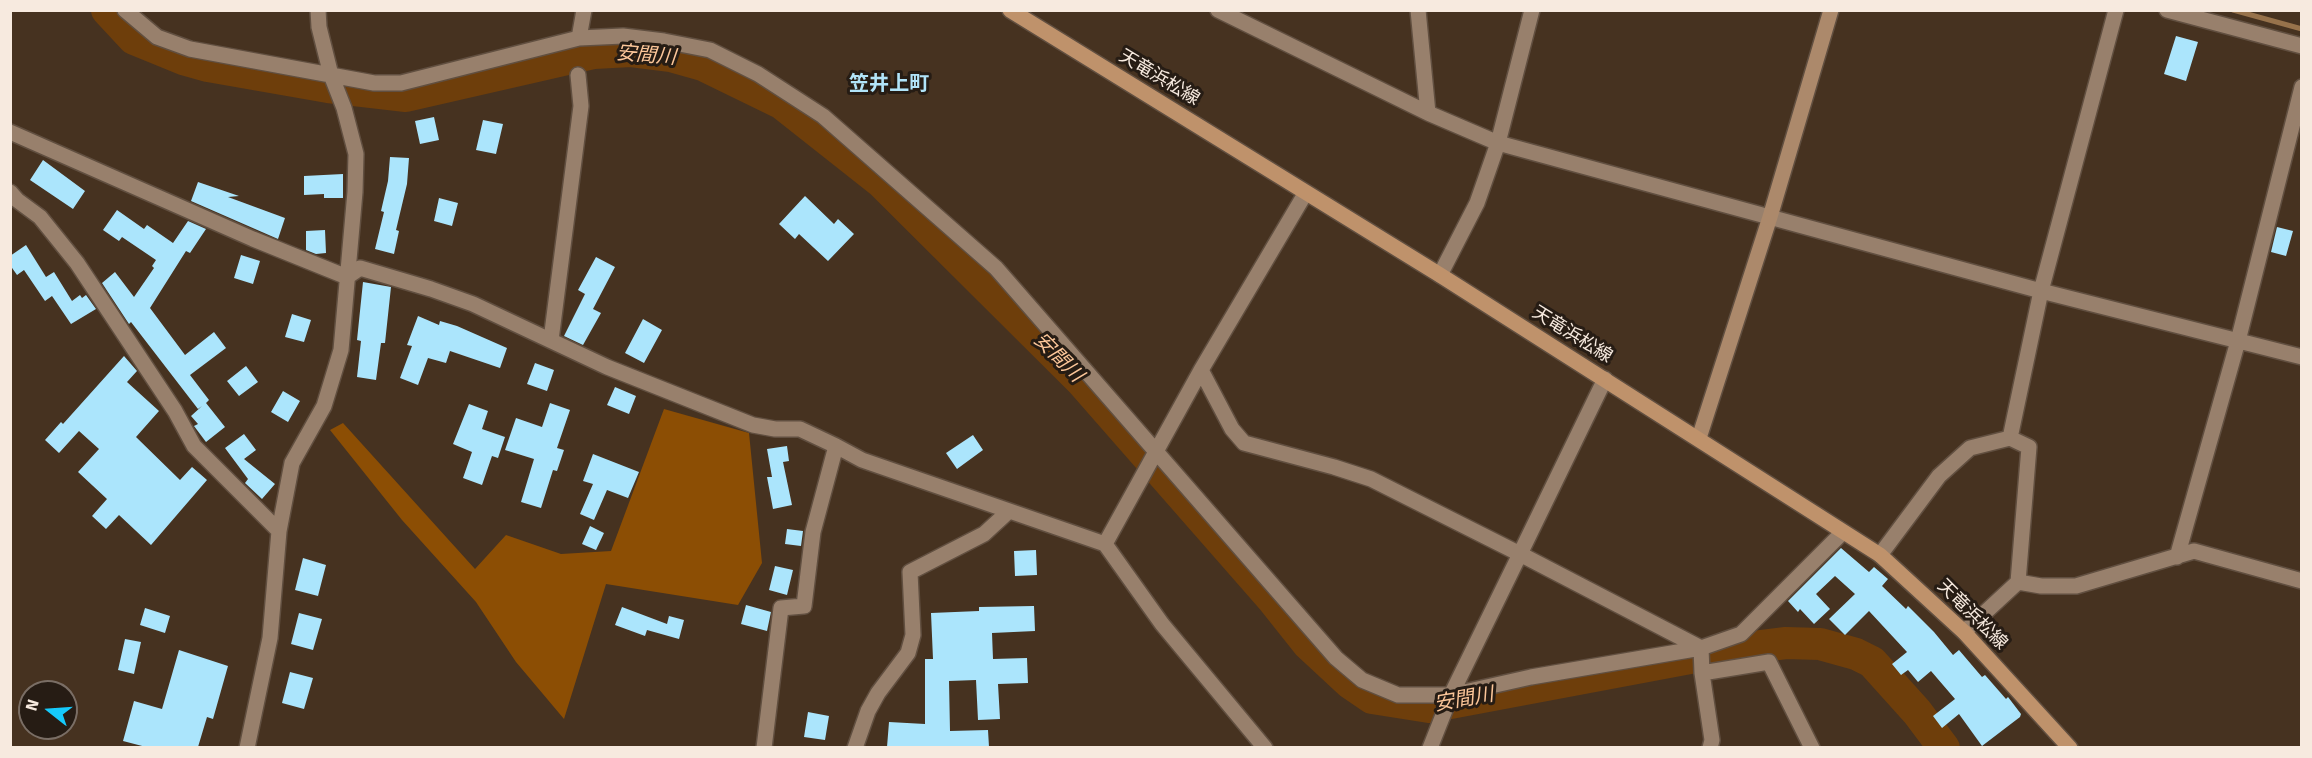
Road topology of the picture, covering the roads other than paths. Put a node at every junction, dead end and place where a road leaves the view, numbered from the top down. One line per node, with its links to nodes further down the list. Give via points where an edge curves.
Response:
1 (125, 10): 14 (street, via 157,37 190,48)
2 (318, 10): 14 (street)
3 (584, 10): 11 (street)
4 (1010, 10): 19 (main road, 天竜浜松線)
5 (1218, 10): 16 (street)
6 (1418, 10): 16 (street)
7 (1533, 10): 18 (street)
8 (1831, 10): 21 (street)
9 (2115, 10): 24 (street)
10 (2167, 10): 12 (street)
11 (579, 38): 14 (street, via 401,83); 33 (street, via 623,36 710,50 823,116 996,268)
12 (2301, 46)
13 (578, 75): 25 (street, via 581,106)
14 (331, 76): 23 (street, via 356,154)
15 (2301, 87): 26 (street)
16 (1428, 112): 18 (street)
17 (10, 132): 23 (street)
18 (1498, 143): 21 (street); 22 (street, via 1477,203)
19 (1305, 194): 22 (main road, 天竜浜松線); 28 (street)
20 (13, 199): 35 (street, via 40,217 77,264 194,446)
21 (1770, 217): 24 (street); 30 (street)
22 (1440, 275): 29 (main road, 天竜浜松線)
23 (347, 276): 25 (street, via 360,268 402,279 473,304); 35 (street, via 341,350 324,406 292,463)
24 (2041, 291): 26 (street); 31 (street)
25 (551, 340): 32 (street, via 607,367 753,425 800,429)
26 (2238, 341): 27 (street); 40 (street)
27 (2301, 357)
28 (1201, 370): 33 (street); 38 (street, via 1232,429 1244,443 1371,479)
29 (1605, 379): 30 (main road, 天竜浜松線); 38 (street)
30 (1699, 438): 36 (main road, 天竜浜松線)
31 (2010, 438): 39 (street, via 1970,448 1939,476); 42 (street, via 2029,447)
32 (836, 446): 34 (street, via 862,460); 47 (street, via 813,532 804,606 781,608)
33 (1152, 458): 37 (street); 45 (street, via 1336,658 1362,680 1398,695)
34 (1009, 512): 37 (street); 48 (street, via 984,534 910,572 913,635 908,652 878,693)
35 (279, 531): 46 (street, via 270,638)
36 (1844, 532): 39 (main road, 天竜浜松線); 44 (street, via 1741,634)
37 (1105, 544): 49 (street, via 1162,624)
38 (1520, 554): 44 (street); 45 (street)
39 (1880, 555): 43 (main road, 天竜浜松線)
40 (2177, 557): 41 (street, via 2194,551); 42 (street, via 2076,586)
41 (2301, 581)
42 (2018, 582): 43 (street)
43 (1964, 632): 53 (main road, 天竜浜松線)
44 (1702, 658): 45 (street, via 1531,677); 51 (street); 52 (street, via 1768,662)
45 (1451, 696): 50 (street)
46 (247, 747)
47 (764, 747)
48 (855, 747)
49 (1265, 747)
50 (1430, 747)
51 (1710, 747)
52 (1812, 747)
53 (2070, 747)

